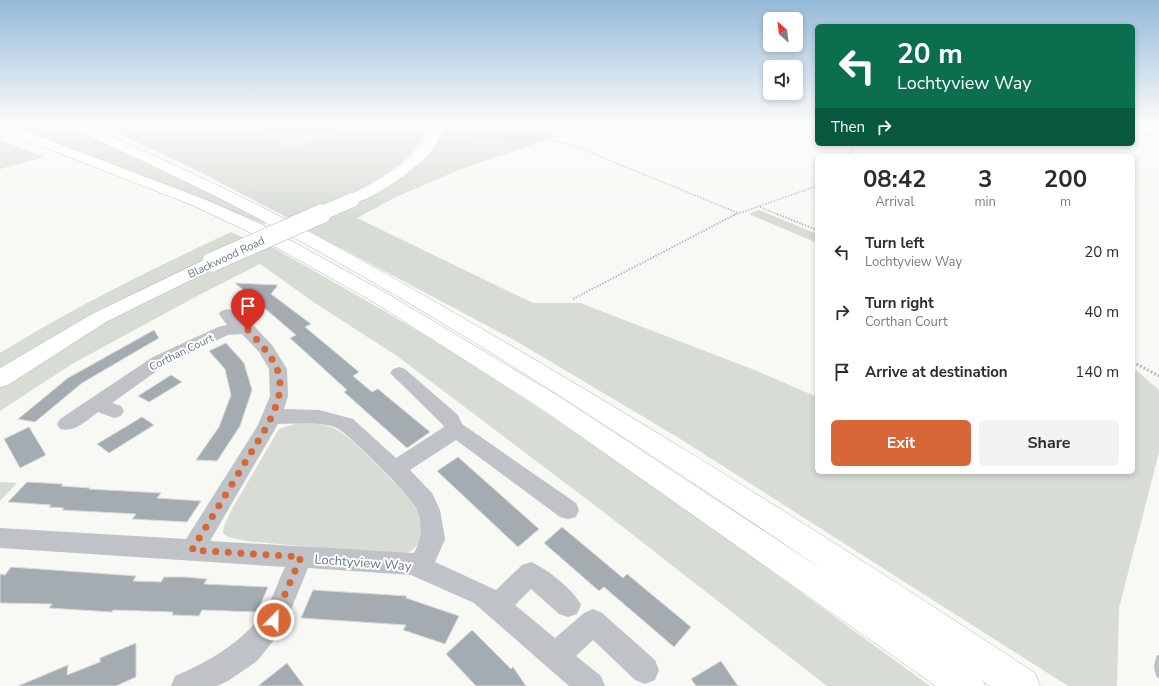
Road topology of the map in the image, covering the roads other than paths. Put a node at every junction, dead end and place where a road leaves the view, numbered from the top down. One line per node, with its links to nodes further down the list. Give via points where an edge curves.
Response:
1 (78, 156): 23 (main road, via 198,202 253,227 378,297 563,412)
2 (140, 156): 24 (main road, via 278,223 394,286 510,354 645,438)
3 (419, 156): 5 (main road, Blackwood Road, bridge, via 391,178 352,200 212,262 100,318)
4 (399, 372): 10 (street, via 451,420)
5 (0, 379)
6 (96, 404): 7 (street); 8 (street, Corthan Court, via 159,361 192,345 231,321 248,330 266,349 278,369 279,396); 9 (street, Corthan Court)
7 (114, 410)
8 (272, 418): 11 (street, via 333,418 346,424); 14 (street, Corthan Court)
9 (67, 424)
10 (454, 428): 11 (street, via 449,434); 12 (street)
11 (395, 469): 16 (street, via 424,499 429,510 433,539)
12 (568, 510)
13 (0, 538): 14 (street, Lochtyview Way)
14 (192, 550): 15 (street, Lochtyview Way)
15 (301, 557): 16 (street, Lochtyview Way, via 413,564); 21 (street, via 274,620 248,651 218,671)
16 (420, 567): 18 (street, Lochtyview Way, via 483,595)
17 (568, 605): 18 (street, via 531,573)
18 (496, 606): 19 (street, Lochtyview Way)
19 (556, 656): 20 (street, via 593,622); 22 (street, Lochtyview Way)
20 (645, 670)
21 (185, 686)
22 (591, 686)
23 (967, 686)
24 (1022, 686)

